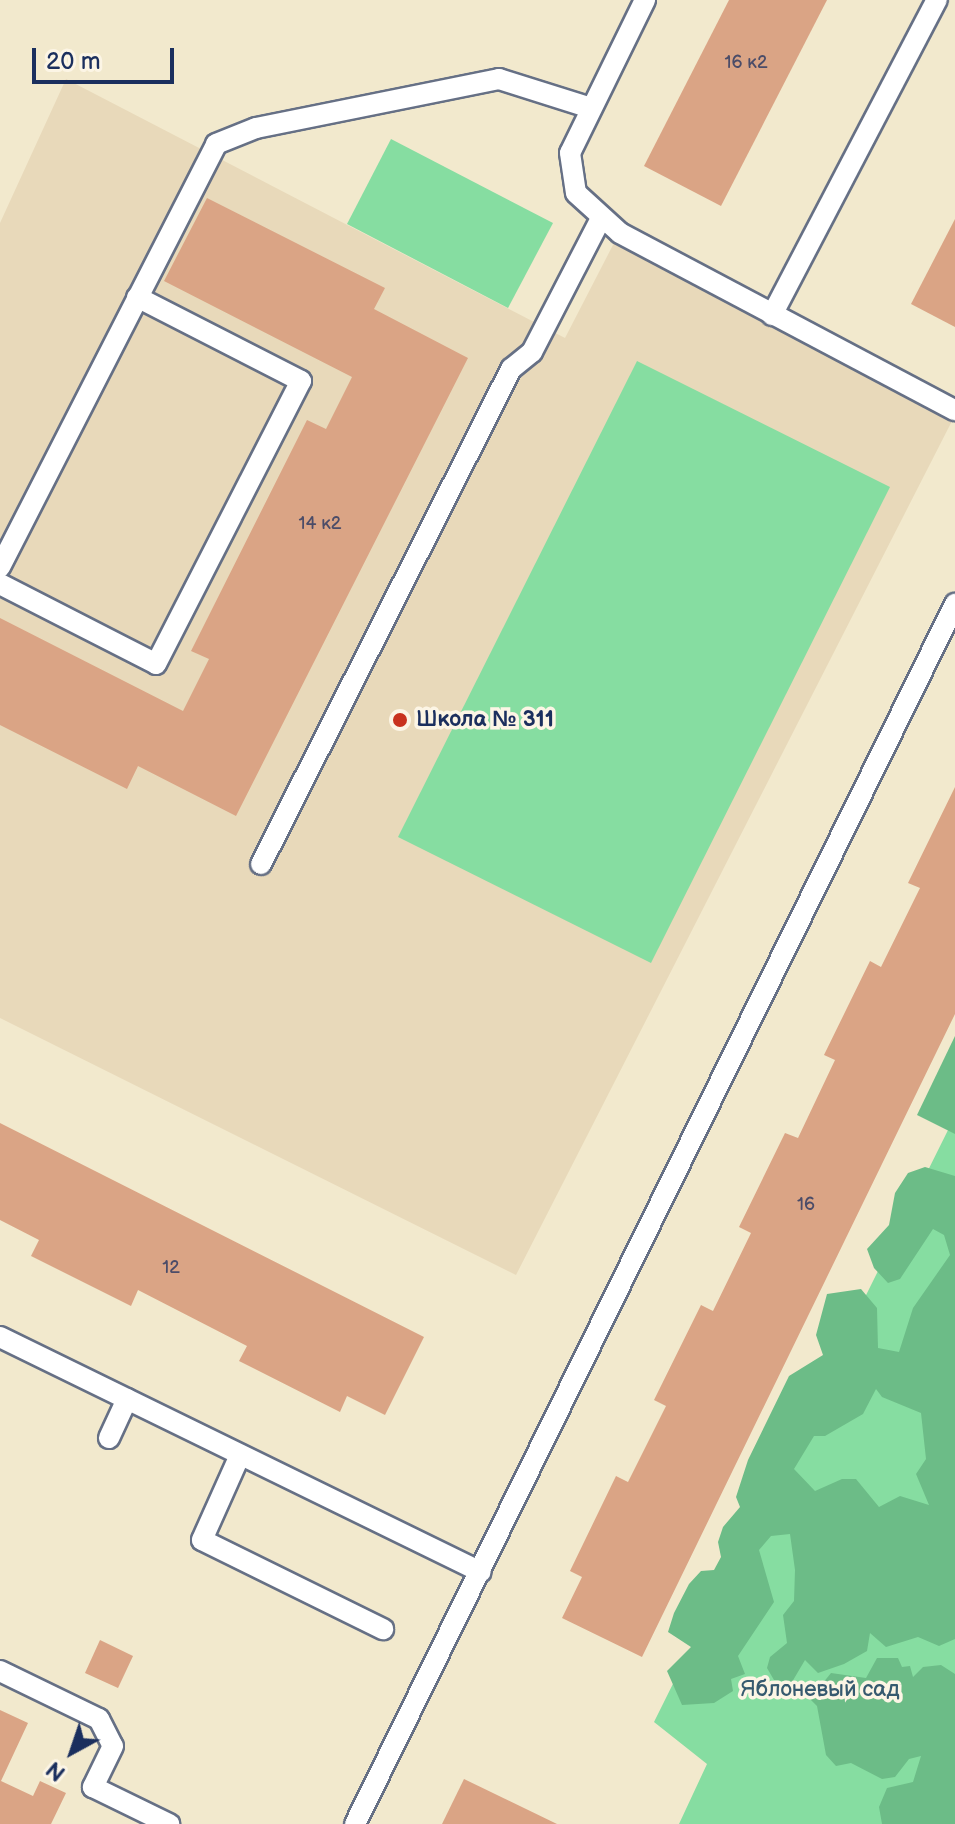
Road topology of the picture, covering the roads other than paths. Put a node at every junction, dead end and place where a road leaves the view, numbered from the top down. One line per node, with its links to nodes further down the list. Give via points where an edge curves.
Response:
1 (645, 0): 3 (lane)
2 (937, 0): 6 (lane)
3 (591, 108): 4 (lane, via 570,153 576,193); 5 (lane, via 499,79 232,135 209,154)
4 (600, 220): 6 (lane); 11 (lane, via 532,352 511,369)
5 (137, 297): 8 (lane); 9 (lane, via 301,381 156,664)
6 (772, 315): 7 (lane)
7 (955, 410)
8 (0, 567)
9 (0, 584)
10 (955, 604): 16 (lane)
11 (261, 864)
12 (0, 1337): 13 (lane)
13 (127, 1399): 14 (lane); 15 (lane)
14 (109, 1438)
15 (240, 1455): 16 (lane); 17 (lane, via 202,1540)
16 (481, 1572): 20 (lane)
17 (383, 1629)
18 (0, 1671): 19 (lane, via 99,1719 113,1746 93,1787)
19 (169, 1824)
20 (355, 1824)

